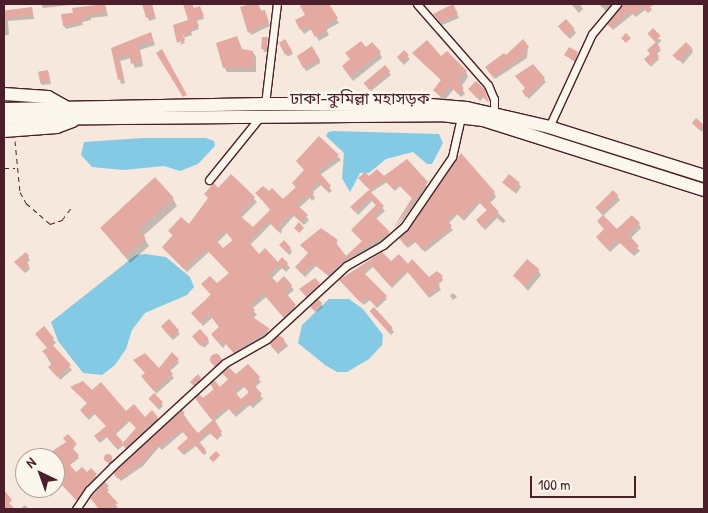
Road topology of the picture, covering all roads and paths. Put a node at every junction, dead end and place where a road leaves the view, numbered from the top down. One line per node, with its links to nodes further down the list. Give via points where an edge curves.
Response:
1 (277, 4): 7 (street)
2 (418, 4): 8 (street, via 488,85 494,99)
3 (617, 4): 12 (street, via 592,34)
4 (4, 94): 5 (highway, via 48,98)
5 (68, 108): 6 (highway, ঢাকা–কুমিল্লা মহাসড়ক); 7 (highway, ঢাকা–কুমিল্লা মহাসড়ক)
6 (4, 109)
7 (263, 110): 8 (highway, ঢাকা–কুমিল্লা মহাসড়ক, via 418,104); 9 (highway, ঢাকা–কুমিল্লা মহাসড়ক); 10 (highway, ঢাকা–কুমিল্লা মহাসড়ক); 17 (street)
8 (494, 113): 12 (highway, ঢাকা–কুমিল্লা মহাসড়ক)
9 (461, 117): 18 (highway, ঢাকা–কুমিল্লা মহাসড়ক, via 483,120); 20 (street, via 452,157 404,227 383,246 346,266 267,339 225,363 113,466 89,490)
10 (80, 118): 11 (highway, ঢাকা–কুমিল্লা মহাসড়ক); 13 (highway, via 57,127)
11 (4, 119)
12 (549, 127): 16 (highway, ঢাকা–কুমিল্লা মহাসড়ক)
13 (9, 130): 15 (path)
14 (4, 168): 15 (path)
15 (17, 168): 19 (path, via 20,192 26,203 50,224 62,220)
16 (704, 176)
17 (209, 180)
18 (704, 190)
19 (71, 208)
20 (76, 509)

